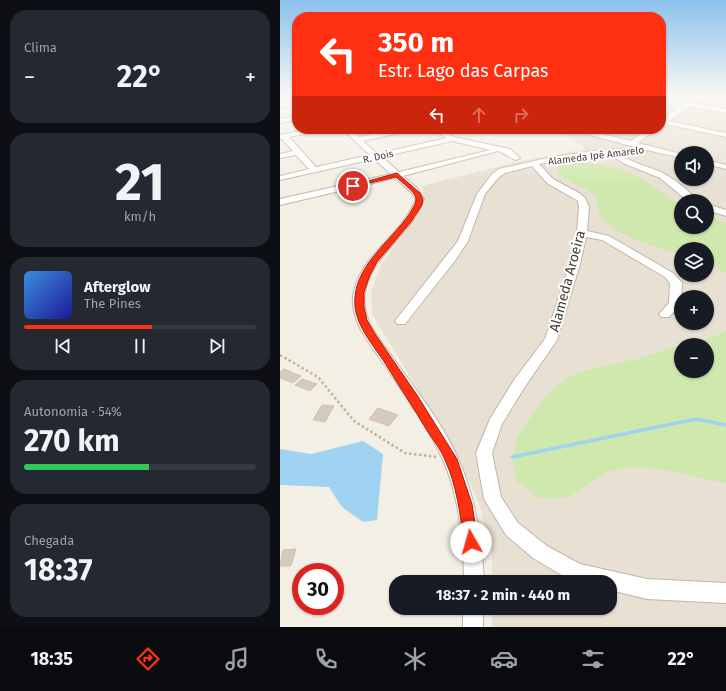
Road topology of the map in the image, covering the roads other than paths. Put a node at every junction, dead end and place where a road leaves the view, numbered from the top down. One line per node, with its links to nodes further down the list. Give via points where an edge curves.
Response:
1 (683, 126): 8 (street)
2 (293, 134): 9 (street)
3 (350, 134): 11 (street)
4 (385, 134): 11 (street)
5 (444, 134): 10 (street)
6 (592, 134): 12 (street)
7 (646, 134): 12 (street)
8 (726, 135)
9 (282, 136): 15 (street)
10 (452, 139): 14 (street); 19 (street, R. Dois)
11 (357, 140): 19 (street)
12 (632, 144): 13 (street)
13 (646, 148): 16 (street, Alameda Ipê Amarelo); 17 (street, Alameda Ipê Amarelo)
14 (496, 149): 20 (street, via 507,151); 25 (street)
15 (298, 152): 18 (street); 24 (street)
16 (612, 152): 21 (street, Alameda Ipê Amarelo); 27 (street, via 620,160 670,181)
17 (674, 154)
18 (280, 156)
19 (376, 157): 24 (street, R. Dois); 25 (street)
20 (516, 158)
21 (534, 163): 31 (street, Alameda Aroeira, via 550,181 582,200); 33 (street, Alameda Ipê Amarelo, via 502,171 494,176 481,194 450,260)
22 (714, 164): 23 (street)
23 (726, 167)
24 (314, 170): 26 (street, R. Dois)
25 (397, 175): 28 (street); 34 (street, via 418,194 419,205 368,271 359,292 359,307 362,320 371,335 451,459 466,504)
26 (280, 178)
27 (686, 194)
28 (280, 202)
29 (714, 209): 30 (street)
30 (726, 213)
31 (582, 233): 32 (street, via 605,238 669,275 676,282 675,304); 35 (street, Alameda Aroeira, via 551,340 495,423 484,453 493,499 512,529 540,552 578,573 647,589)
32 (665, 314)
33 (402, 321)
34 (474, 575)
35 (726, 593)
36 (473, 615): 37 (street)
37 (473, 627)

